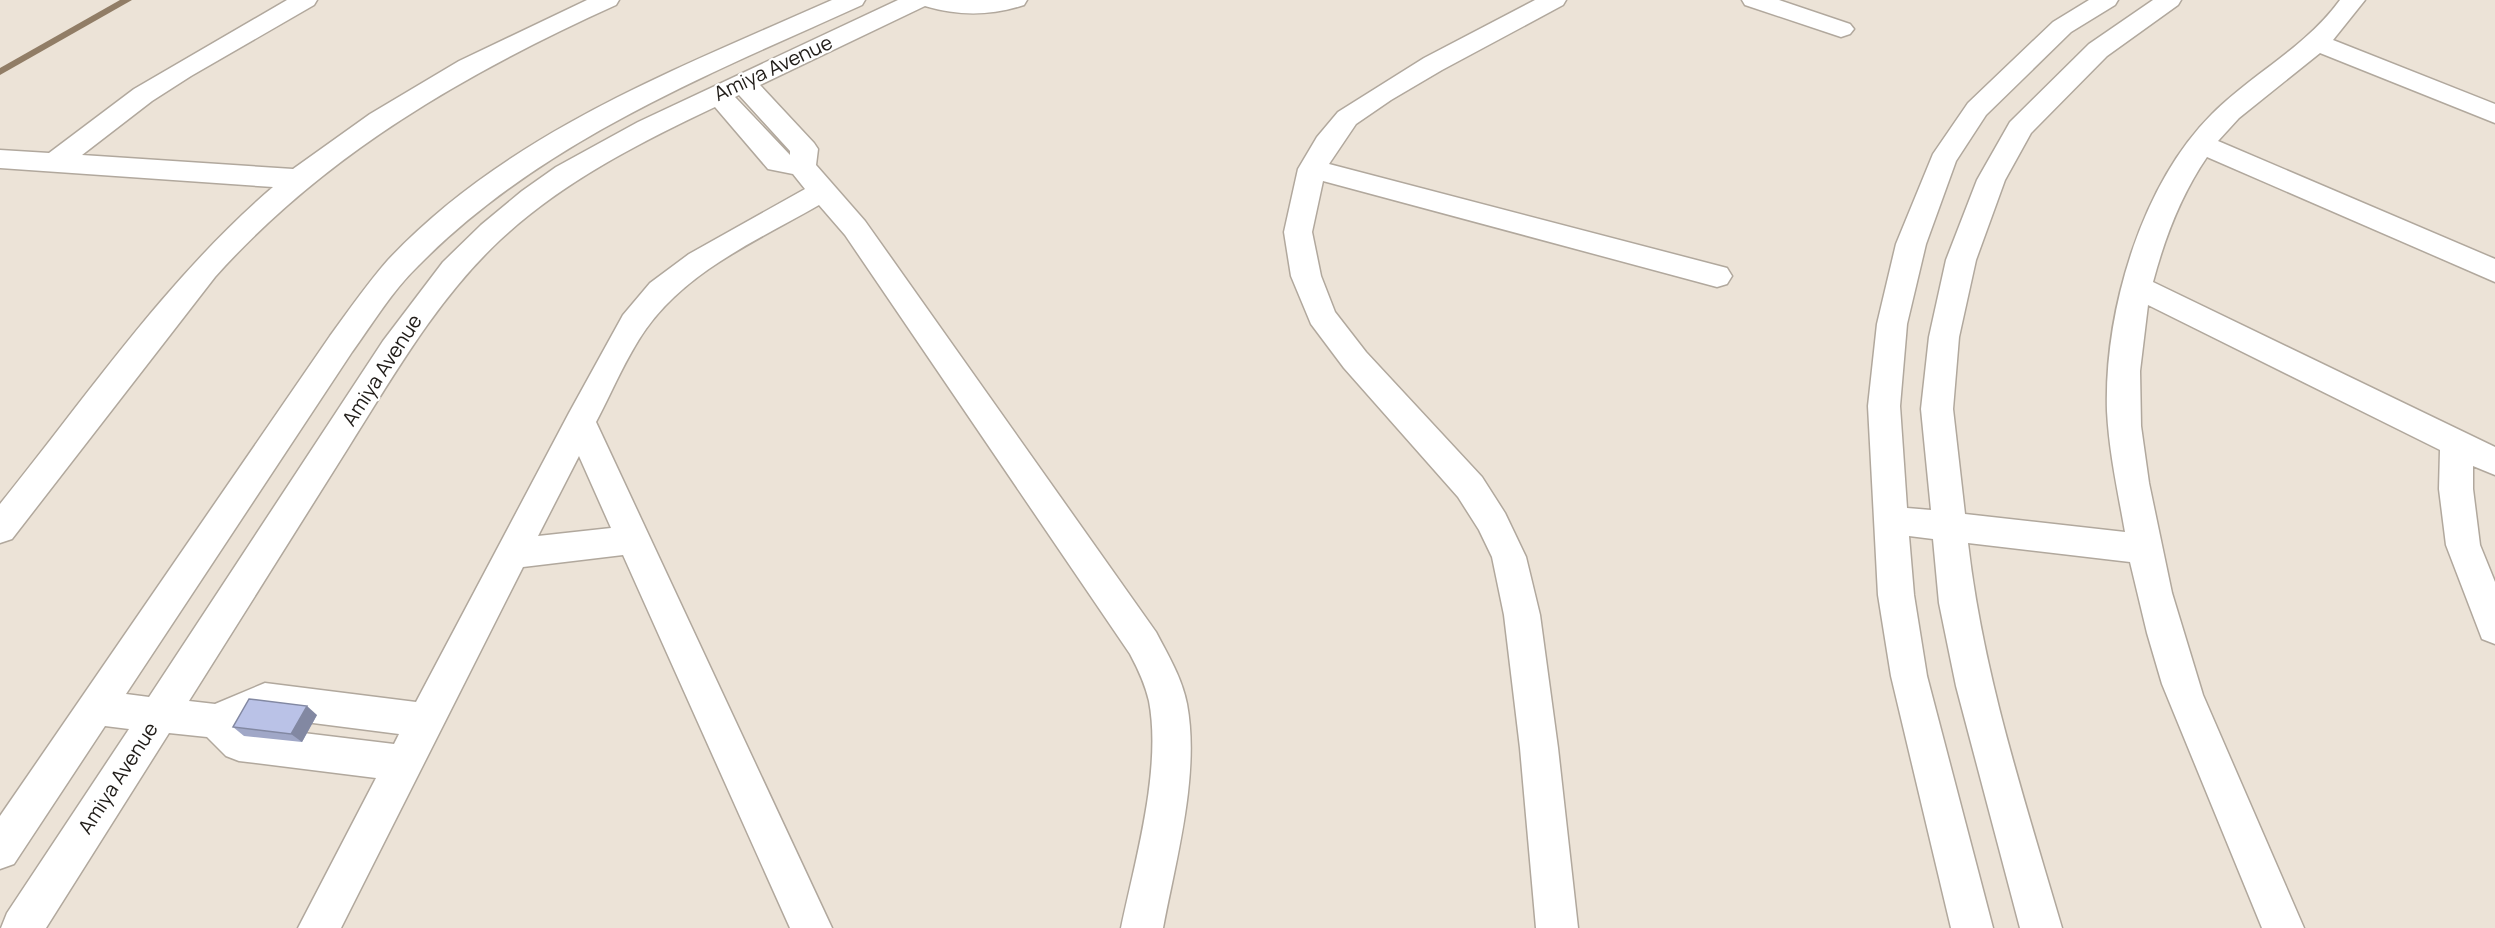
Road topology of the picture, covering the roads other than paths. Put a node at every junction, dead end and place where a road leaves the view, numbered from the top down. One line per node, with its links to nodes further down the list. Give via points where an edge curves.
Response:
1 (305, 0): 18 (street, via 143,95)
2 (607, 0): 20 (street, via 418,95)
3 (854, 0): 35 (street, Amiya Avenue, via 578,128 496,180 442,226 407,259 347,335)
4 (918, 0): 14 (street, Amiya Avenue)
5 (930, 0): 6 (street, via 974,7)
6 (1015, 0)
7 (1554, 0): 19 (street, via 1433,64 1347,118)
8 (1754, 0): 12 (street)
9 (2106, 0): 28 (street, via 2062,27 1977,109 1942,160 1911,244 1892,324 1884,406)
10 (2169, 0): 29 (street, via 2098,50 2020,129 1991,180 1961,260 1944,337 1937,410)
11 (2353, 0): 13 (street)
12 (1841, 29)
13 (2317, 43): 15 (street); 16 (street, via 2228,114)
14 (730, 88): 21 (street, via 778,162); 36 (street, Amiya Avenue, via 605,150 566,174 499,225 453,269 394,348)
15 (2495, 114)
16 (2202, 144): 22 (street); 24 (street, via 2176,182 2157,220)
17 (0, 159): 18 (street)
18 (55, 162): 20 (street)
19 (1312, 169): 23 (street); 45 (street, via 1298,231 1306,276 1322,316 1355,360 1470,487 1509,557 1522,615 1535,715)
20 (300, 179): 30 (street, via 259,214 182,295)
21 (812, 179): 25 (street, via 661,291 634,323); 44 (street, via 855,228 900,290 1125,615 1158,674 1169,711 1170,747 1163,822)
22 (2495, 271)
23 (1717, 276)
24 (2138, 287): 26 (street); 32 (street, via 2128,337 2123,398 2131,474)
25 (580, 422): 31 (street); 33 (street)
26 (2456, 443): 27 (street); 34 (street, via 2456,489 2463,545)
27 (2495, 462)
28 (1891, 520): 29 (street); 46 (street, via 1896,595 1909,676)
29 (1948, 526): 32 (street); 47 (street, via 1957,603 1974,686)
30 (0, 529)
31 (633, 540): 33 (street); 43 (street)
32 (2145, 549): 48 (street, via 2177,675)
33 (512, 554): 37 (street)
34 (2495, 628)
35 (96, 708): 36 (street); 40 (street, Amiya Avenue)
36 (159, 714): 38 (street); 41 (street, Amiya Avenue)
37 (426, 720): 38 (street, via 265,700); 39 (street)
38 (216, 721): 39 (street, via 239,744)
39 (404, 763): 42 (street)
40 (0, 850)
41 (22, 928)
42 (319, 928)
43 (811, 928)
44 (1142, 928)
45 (1557, 928)
46 (1971, 928)
47 (2041, 928)
48 (2283, 928)

